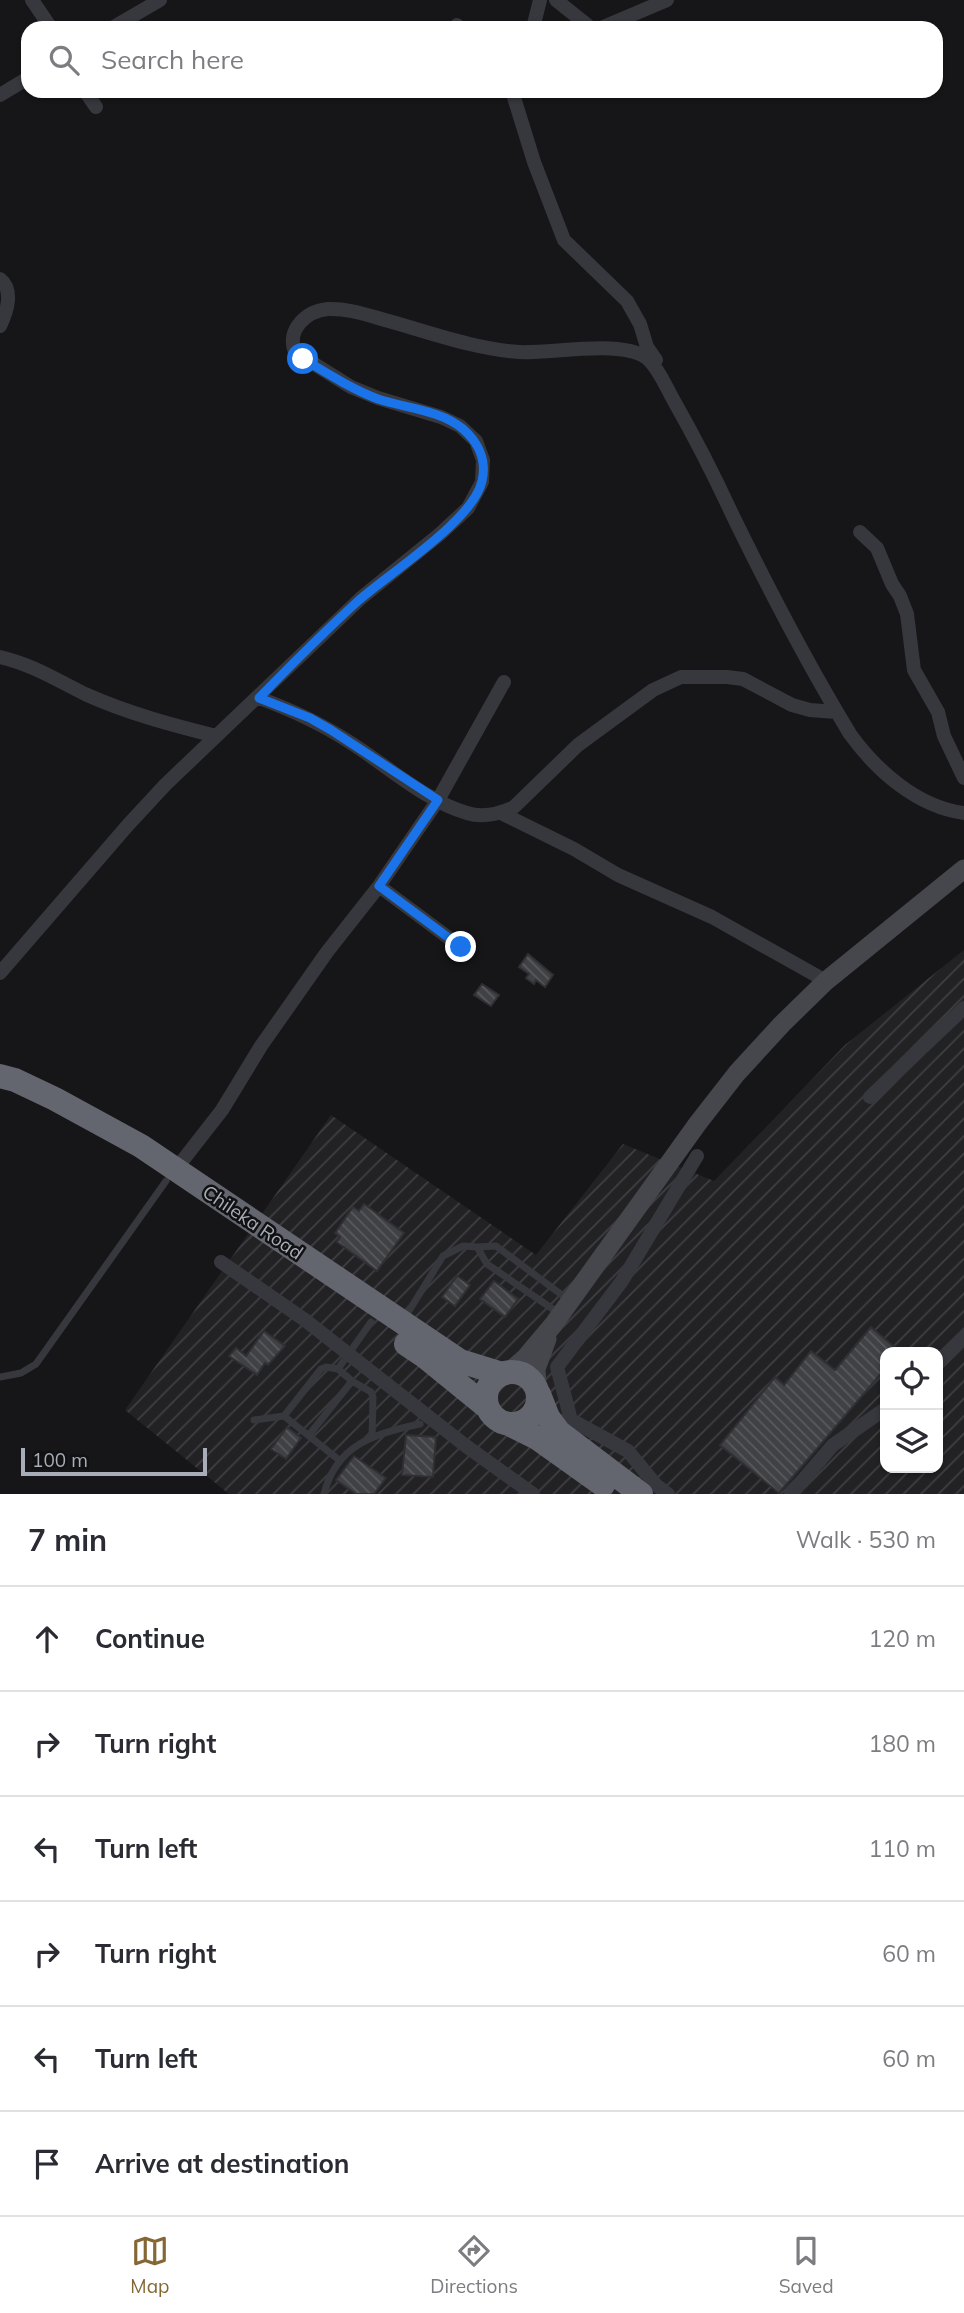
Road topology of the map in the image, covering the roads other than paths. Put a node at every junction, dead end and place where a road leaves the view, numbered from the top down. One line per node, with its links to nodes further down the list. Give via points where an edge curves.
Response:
1 (32, 0): 6 (street)
2 (160, 0): 7 (street)
3 (540, 0): 8 (street)
4 (556, 0): 9 (street)
5 (667, 0): 10 (street)
6 (46, 21)
7 (124, 21)
8 (535, 21)
9 (582, 21)
10 (617, 21)
11 (21, 82): 12 (street)
12 (0, 95)
13 (90, 98): 15 (street)
14 (514, 98): 18 (street, via 564,240 626,301)
15 (96, 107)
16 (0, 279): 17 (street, via 8,297)
17 (0, 326)
18 (660, 374): 22 (street, via 650,361 631,350 497,349 341,310 315,312 302,321 291,342 295,352 351,387 460,426 475,441 483,460 482,482 468,508 450,526 361,598); 23 (street)
19 (860, 532): 25 (street, via 877,548 900,596 914,670 938,712)
20 (0, 657): 24 (street, via 163,722)
21 (504, 682): 26 (street)
22 (259, 698): 24 (street); 26 (street, via 310,718)
23 (836, 712): 27 (street, via 792,705 743,679 681,677 653,690 596,731 524,799); 28 (street, via 863,753 883,772 939,807)
24 (216, 736): 32 (street, via 128,825)
25 (964, 778)
26 (438, 800): 27 (street, via 467,813); 30 (street)
27 (501, 813): 33 (street, via 618,875 712,917)
28 (964, 813)
29 (964, 869): 33 (main road)
30 (379, 886): 31 (street); 39 (street)
31 (461, 947)
32 (0, 973)
33 (826, 981): 42 (main road, via 737,1073)
34 (964, 1008): 37 (street)
35 (0, 1076): 39 (highway, Chileka Road, via 141,1146)
36 (0, 1090): 39 (highway)
37 (870, 1097)
38 (697, 1156): 66 (street, via 622,1281 557,1367 571,1420 628,1451)
39 (171, 1175): 43 (highway, Chileka Road); 44 (highway, Chileka Road); 50 (lane, via 36,1364 22,1373)
40 (477, 1247): 42 (lane, via 486,1264); 42 (lane, via 496,1246); 44 (lane, via 463,1246 443,1256)
41 (221, 1262): 46 (street)
42 (561, 1314): 49 (main road, via 526,1357); 52 (main road, via 536,1369)
43 (371, 1322): 46 (lane); 53 (highway, Chileka Road, via 424,1356)
44 (402, 1322): 49 (highway, Chileka Road, via 460,1361)
45 (964, 1337): 47 (street)
46 (349, 1353): 48 (lane); 63 (street)
47 (943, 1357)
48 (338, 1368): 51 (lane); 55 (lane, via 321,1369)
49 (505, 1373): 52 (highway, Chileka Road, via 528,1376); 53 (highway, via 488,1388)
50 (0, 1377)
51 (352, 1381): 59 (lane); 60 (lane, via 373,1397)
52 (538, 1391): 58 (highway, via 534,1414); 65 (highway, via 559,1432)
53 (488, 1408): 58 (highway, Chileka Road, via 496,1419)
54 (884, 1410): 67 (street, via 833,1445)
55 (284, 1416): 56 (lane); 59 (lane)
56 (254, 1420)
57 (420, 1424): 60 (lane)
58 (509, 1424): 64 (highway, Chileka Road, via 537,1438)
59 (309, 1435): 61 (lane)
60 (372, 1438): 61 (lane)
61 (339, 1460): 62 (lane)
62 (324, 1494)
63 (533, 1494)
64 (615, 1494)
65 (641, 1494)
66 (668, 1494)
67 (791, 1494)

